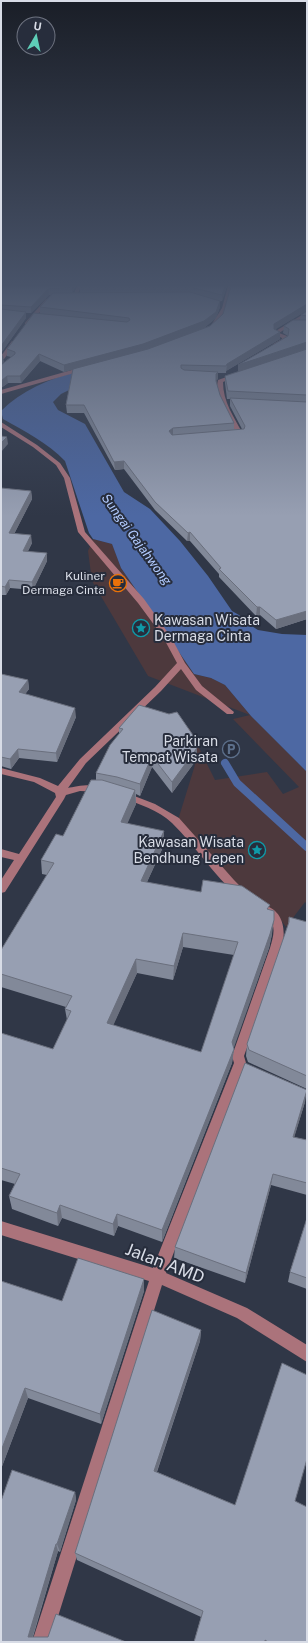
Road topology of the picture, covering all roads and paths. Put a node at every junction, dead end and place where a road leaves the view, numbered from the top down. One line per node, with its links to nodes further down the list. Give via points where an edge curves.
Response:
1 (93, 366): 5 (street)
2 (236, 369): 4 (street)
3 (246, 372): 4 (street)
4 (219, 378): 6 (street)
5 (1, 392)
6 (223, 402): 7 (street); 9 (street, via 240,434)
7 (230, 402)
8 (1, 424): 10 (street, via 58,464 67,478 82,532 141,600 167,637)
9 (225, 435)
10 (181, 663): 11 (street, via 199,688); 13 (street, via 158,689 83,761)
11 (230, 712)
12 (1, 771): 13 (street, via 37,780)
13 (60, 792): 15 (street, via 61,797); 18 (street, via 80,788 113,792 152,806 175,820 230,883 273,915 280,924 276,948 238,1056 244,1066)
14 (1, 853): 15 (street)
15 (21, 858): 16 (street)
16 (1, 889)
17 (1, 1228): 18 (street, Jalan AMD)
18 (158, 1276): 19 (street, Jalan AMD, via 242,1313); 20 (street)
19 (307, 1354)
20 (41, 1642)

